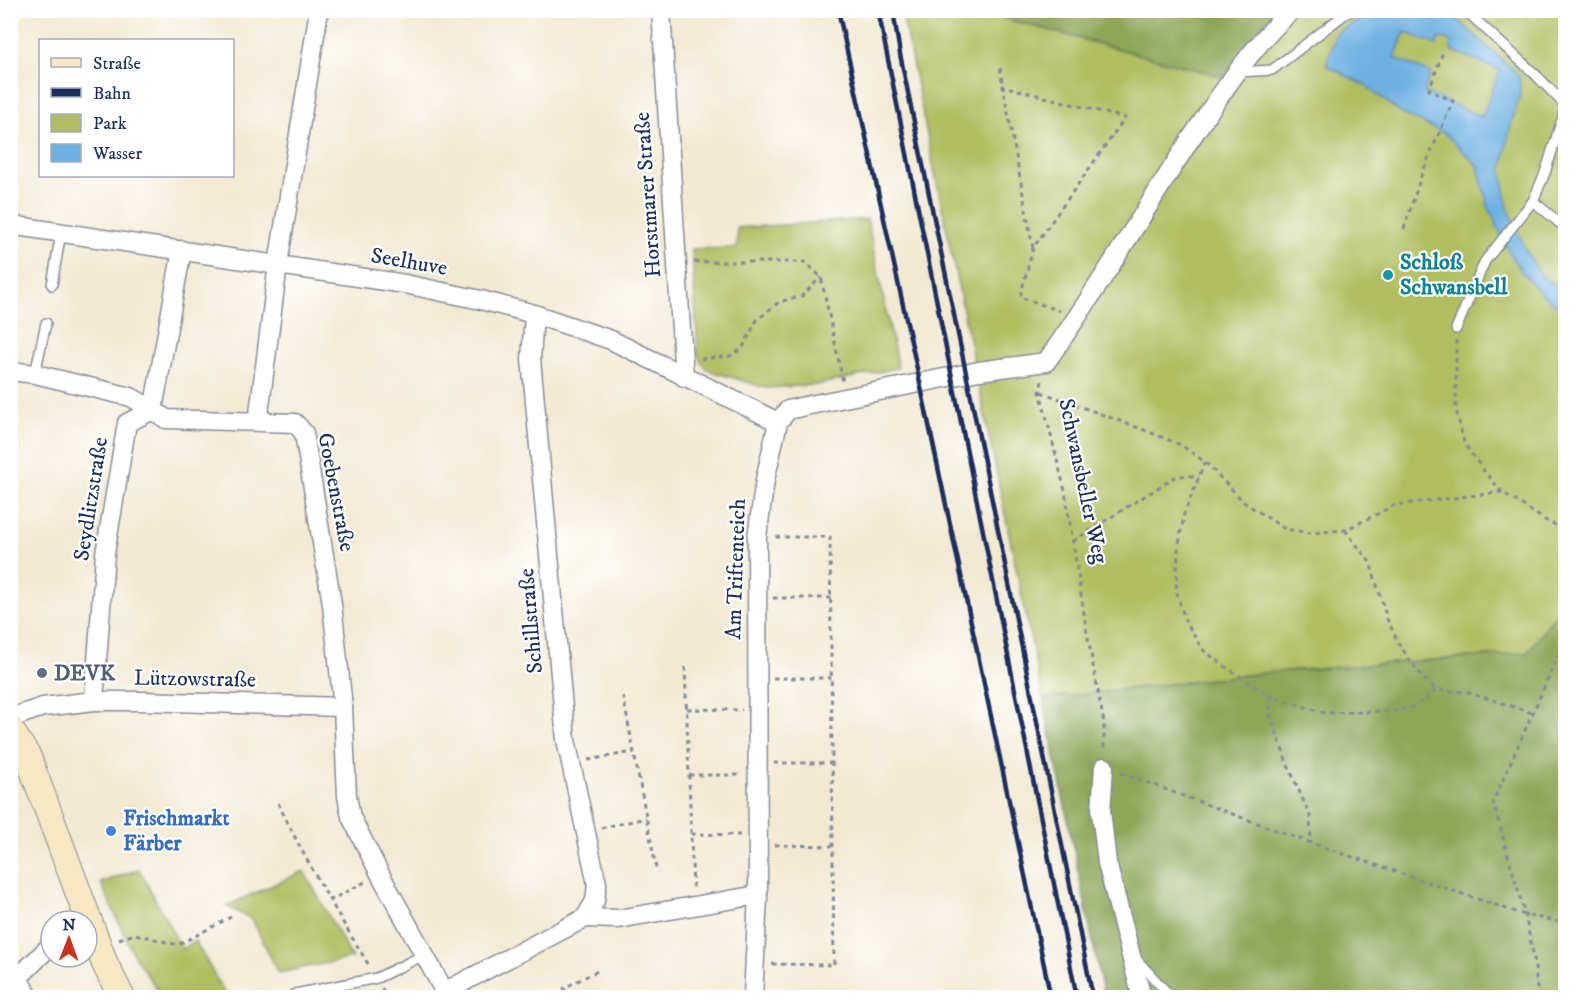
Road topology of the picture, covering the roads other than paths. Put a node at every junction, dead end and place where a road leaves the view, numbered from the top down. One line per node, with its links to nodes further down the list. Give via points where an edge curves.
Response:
1 (319, 10): 13 (street)
2 (661, 10): 18 (street, Horstmarer Straße)
3 (1292, 10): 6 (street, via 1272,28)
4 (1353, 10): 6 (lane, via 1272,70)
5 (1465, 10): 7 (lane)
6 (1238, 72): 23 (street, via 1046,362 788,410)
7 (1566, 106): 8 (lane)
8 (1533, 201): 10 (lane); 17 (lane, via 1485,261)
9 (10, 225): 11 (street, Seelhuve)
10 (1566, 225)
11 (60, 232): 12 (street, Seelhuve); 14 (lane)
12 (182, 250): 13 (street, Seelhuve); 21 (street)
13 (278, 264): 15 (street, Seelhuve, via 405,284); 22 (street)
14 (52, 285)
15 (534, 314): 18 (street, Seelhuve); 31 (street, Schillstraße, via 531,359 566,740 597,884 595,902)
16 (46, 323): 20 (lane)
17 (1456, 329)
18 (683, 369): 23 (street, Seelhuve)
19 (10, 371): 20 (street, Goebenstraße)
20 (36, 374): 21 (street, Goebenstraße, via 131,397)
21 (153, 410): 22 (street, Goebenstraße, via 166,419); 24 (street, Seydlitzstraße, via 127,423 105,554)
22 (258, 421): 25 (street, Goebenstraße, via 295,423 304,433 332,604)
23 (778, 422): 29 (street, Am Triftenteich, via 757,537)
24 (94, 701): 25 (street, Lützowstraße); 26 (street, Lützowstraße, via 43,707)
25 (344, 707): 34 (street, Goebenstraße, via 351,817)
26 (10, 718)
27 (10, 729): 30 (main road, via 28,756)
28 (1104, 767): 33 (street, via 1101,812 1107,862)
29 (758, 895): 31 (street, via 618,919); 41 (street, Am Triftenteich)
30 (82, 909)
31 (585, 918): 37 (street)
32 (99, 945): 39 (main road)
33 (1131, 954): 42 (street); 43 (lane)
34 (424, 955): 37 (street, Goebenstraße); 40 (lane, via 377,978)
35 (39, 957): 36 (street)
36 (14, 983): 38 (street)
37 (446, 994)
38 (30, 998)
39 (122, 998)
40 (290, 998)
41 (753, 998)
42 (1142, 998)
43 (1172, 998)

